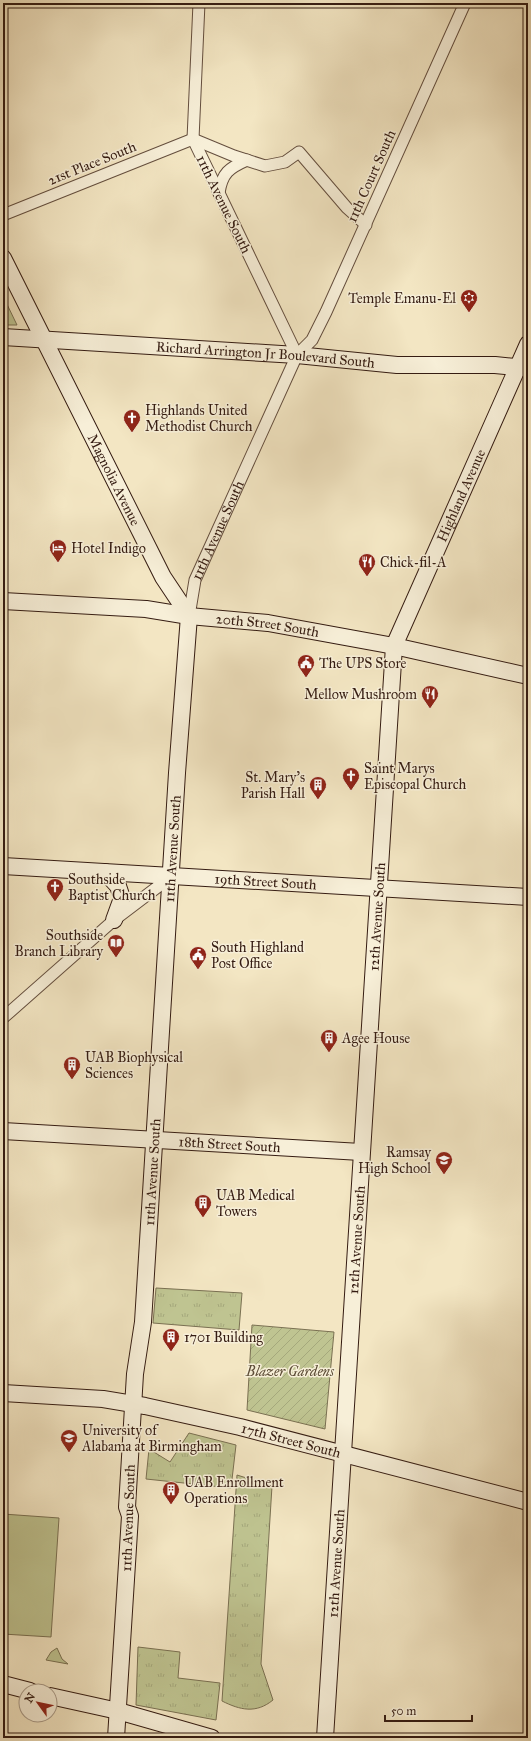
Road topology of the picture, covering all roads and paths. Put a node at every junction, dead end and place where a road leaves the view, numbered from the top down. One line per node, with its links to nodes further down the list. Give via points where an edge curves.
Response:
1 (199, 3): 3 (street, 11th Avenue South)
2 (465, 3): 7 (street, 11th Court South)
3 (193, 139): 4 (street); 5 (street, 11th Avenue South); 6 (street, 21st Place South)
4 (247, 160): 5 (street, via 228,170 221,181); 7 (street, via 265,166 285,162 299,152 347,208)
5 (219, 193): 12 (street, 11th Avenue South)
6 (3, 215)
7 (366, 225): 12 (street, 11th Court South, via 312,340)
8 (3, 258): 10 (street, Magnolia Avenue)
9 (3, 337): 10 (street, Richard Arrington Jr Boulevard South)
10 (43, 340): 12 (street, Richard Arrington Jr Boulevard South); 15 (street, Magnolia Avenue, via 164,577)
11 (528, 344): 13 (street, Highland Avenue)
12 (297, 355): 13 (street, Richard Arrington Jr Boulevard South, via 397,365 495,365); 15 (street, 11th Avenue South, via 194,580)
13 (523, 368): 16 (street, Highland Avenue)
14 (3, 601): 15 (street, 20th Street South, via 146,609)
15 (189, 616): 16 (street, 20th Street South, via 268,623); 20 (street, 11th Avenue South)
16 (394, 646): 17 (street, 20th Street South); 21 (street, 12th Avenue South)
17 (528, 676)
18 (3, 866): 19 (street, 19th Street South)
19 (105, 872): 20 (street, 19th Street South); 23 (street, via 118,886 122,898)
20 (172, 876): 21 (street, 19th Street South); 23 (street); 26 (street, 11th Avenue South)
21 (378, 888): 22 (street, 19th Street South); 27 (street, 12th Avenue South)
22 (528, 897)
23 (114, 920): 24 (street)
24 (3, 1018)
25 (3, 1131): 26 (street, 18th Street South)
26 (155, 1140): 27 (street, 18th Street South); 29 (street, 11th Avenue South, via 144,1322 135,1374)
27 (361, 1152): 30 (street, 12th Avenue South)
28 (3, 1393): 29 (street, 17th Street South, via 103,1399)
29 (134, 1404): 30 (street, 17th Street South, via 240,1427); 35 (street, 11th Avenue South)
30 (343, 1454): 31 (street, 17th Street South); 38 (street, 12th Avenue South)
31 (528, 1502)
32 (3, 1684): 33 (street)
33 (18, 1688)
34 (58, 1698): 35 (street)
35 (118, 1711): 36 (street, 11th Avenue South); 37 (street)
36 (116, 1738)
37 (212, 1738)
38 (325, 1738)

